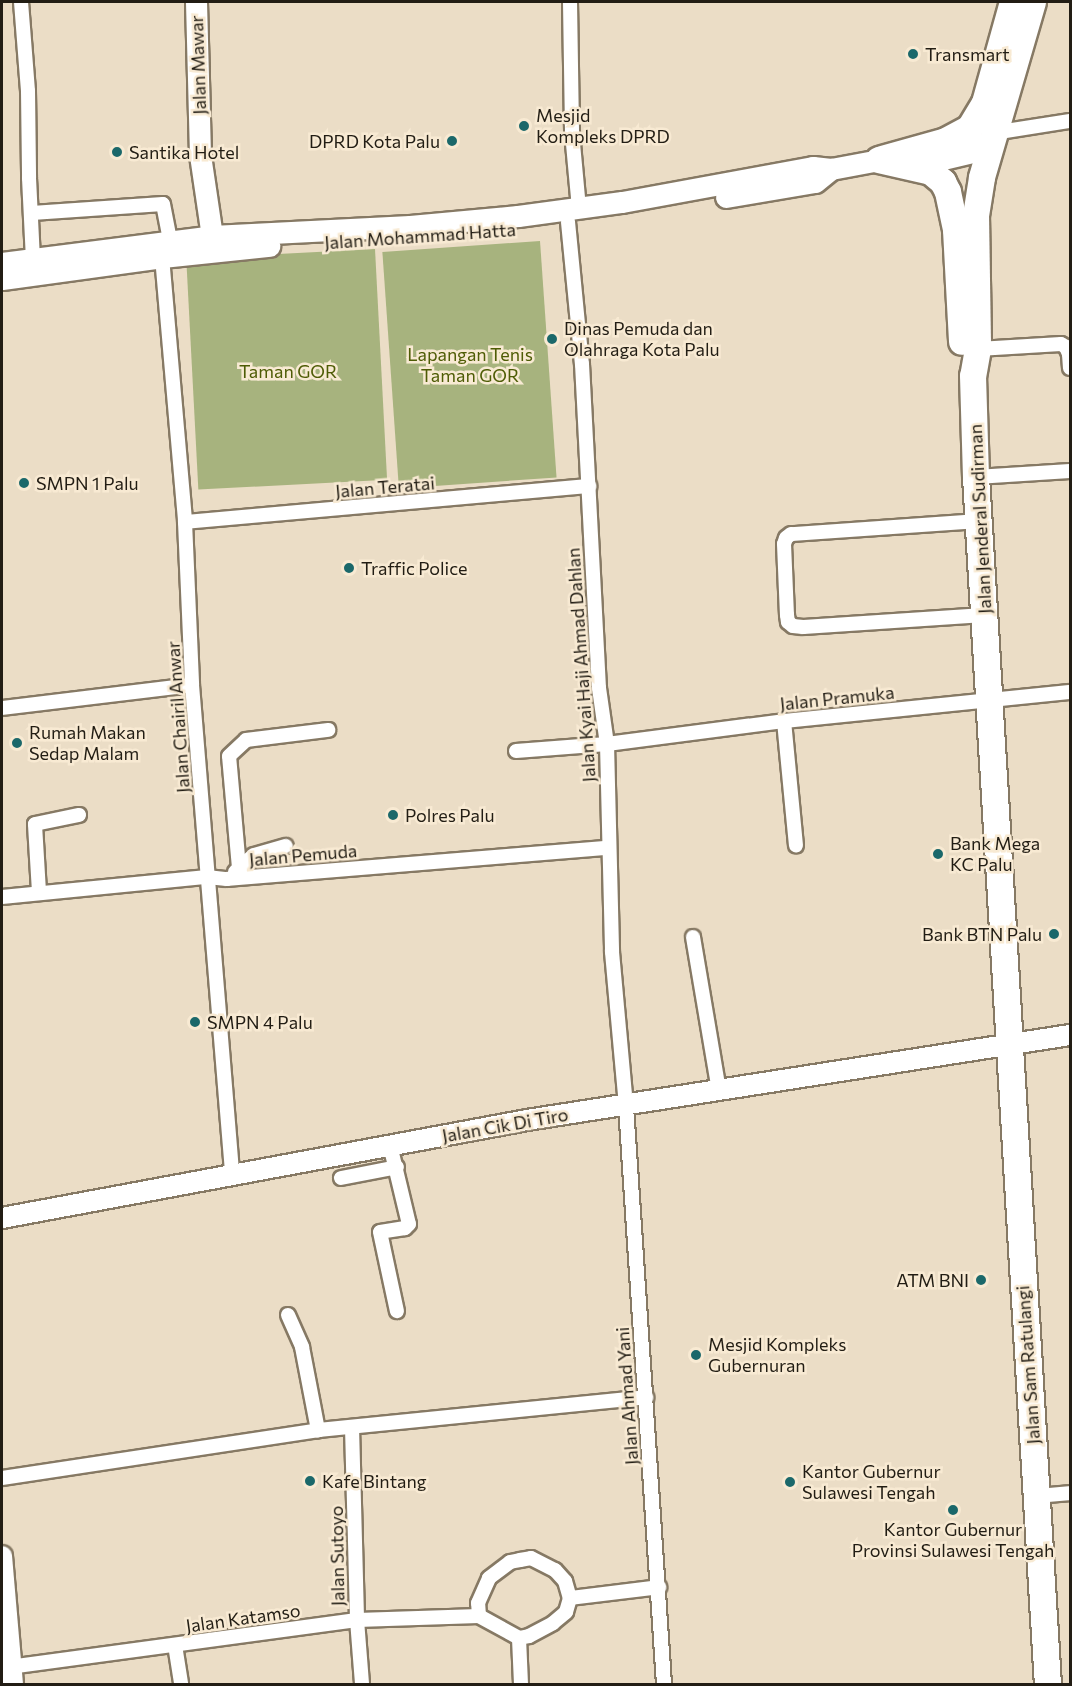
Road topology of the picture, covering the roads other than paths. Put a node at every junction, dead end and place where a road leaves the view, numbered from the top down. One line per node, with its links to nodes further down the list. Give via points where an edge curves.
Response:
1 (21, 2): 10 (street)
2 (196, 2): 13 (main road, Jalan Mawar, via 200,155)
3 (570, 2): 11 (street, Jalan Kyai Haji Ahmad Dahlan)
4 (1013, 2): 7 (highway, via 985,103)
5 (1033, 2): 7 (highway, Jalan Jenderal Sudirman)
6 (1071, 121): 7 (street)
7 (985, 136): 8 (highway, via 946,141); 9 (highway); 18 (highway, Jalan Jenderal Sudirman, via 976,216)
8 (879, 160): 9 (highway, Jalan Mohammad Hatta); 11 (main road, Jalan Mohammad Hatta, via 831,169 813,167)
9 (904, 165): 20 (highway, Jalan Mohammad Hatta, via 937,177 952,203 963,351)
10 (32, 213): 14 (street, Jalan Chairil Anwar, via 163,204); 15 (street)
11 (574, 215): 12 (main road, Jalan Mohammad Hatta, via 410,226); 23 (street, Jalan Kyai Haji Ahmad Dahlan)
12 (367, 234): 13 (main road, Jalan Mohammad Hatta); 14 (main road, Jalan Mohammad Hatta, via 281,245)
13 (212, 236): 14 (main road, Jalan Mohammad Hatta)
14 (166, 249): 15 (main road, Jalan Mohammad Hatta); 17 (main road, Jalan Mohammad Hatta); 25 (street, Jalan Chairil Anwar)
15 (33, 259): 16 (main road, Jalan Mohammad Hatta)
16 (2, 263)
17 (2, 279)
18 (978, 349): 19 (street, via 1061,344 1069,354); 20 (highway, Jalan Jenderal Sudirman)
19 (1071, 368)
20 (973, 376): 22 (highway, Jalan Jenderal Sudirman)
21 (1071, 471): 22 (street)
22 (976, 477): 24 (highway, Jalan Jenderal Sudirman)
23 (589, 486): 25 (street, Jalan Teratai); 33 (street, Jalan Kyai Haji Ahmad Dahlan, via 599,688)
24 (979, 521): 26 (highway, Jalan Jenderal Sudirman); 26 (street, via 791,534 784,544 787,615 793,627 803,627)
25 (185, 522): 27 (street, Jalan Chairil Anwar)
26 (985, 615): 29 (highway, Jalan Jenderal Sudirman)
27 (192, 685): 30 (street); 40 (street, Jalan Chairil Anwar)
28 (1071, 692): 29 (street, Jalan Pramuka)
29 (989, 700): 31 (street, Jalan Pramuka); 46 (highway, Jalan Jenderal Sudirman)
30 (2, 708)
31 (784, 721): 33 (street, Jalan Pramuka); 36 (street)
32 (328, 730): 39 (street, via 246,740 229,756)
33 (607, 744): 34 (street, Jalan Pramuka); 38 (street, Jalan Kyai Haji Ahmad Dahlan)
34 (516, 751)
35 (79, 815): 42 (street, via 35,824)
36 (796, 845)
37 (286, 846): 39 (street, via 254,855)
38 (608, 848): 41 (street, Jalan Pemuda); 48 (street, Jalan Kyai Haji Ahmad Dahlan, via 612,952)
39 (239, 868): 41 (street)
40 (207, 877): 41 (street, Jalan Pemuda); 42 (street, Jalan Pemuda); 51 (street, Jalan Chairil Anwar)
41 (227, 879)
42 (39, 892): 43 (street, Jalan Pemuda)
43 (2, 897)
44 (693, 937): 47 (street)
45 (1071, 1035): 46 (street, Jalan Cik Di Tiro)
46 (1010, 1045): 47 (street, Jalan Cik Di Tiro); 61 (highway, Jalan Sam Ratulangi)
47 (719, 1090): 48 (street, Jalan Cik Di Tiro)
48 (626, 1106): 49 (street, Jalan Cik Di Tiro); 56 (street, Jalan Ahmad Yani)
49 (390, 1145): 50 (street); 51 (street, Jalan Cik Di Tiro)
50 (397, 1167): 52 (street); 54 (street, via 409,1224 380,1234)
51 (232, 1174): 53 (street, Jalan Cik Di Tiro)
52 (341, 1178)
53 (2, 1218)
54 (397, 1311)
55 (288, 1315): 58 (street, via 302,1347)
56 (646, 1397): 57 (street); 63 (street, Jalan Ahmad Yani)
57 (352, 1427): 58 (street); 66 (street, Jalan Sutoyo)
58 (318, 1430): 59 (street)
59 (2, 1478)
60 (1071, 1493): 61 (street)
61 (1036, 1496): 74 (highway, Jalan Sam Ratulangi)
62 (2, 1556): 69 (street)
63 (659, 1587): 64 (street); 73 (street, Jalan Ahmad Yani)
64 (570, 1598): 65 (street, via 565,1581 555,1570 531,1558 520,1560 510,1562 489,1578 478,1603); 67 (street, via 566,1612 553,1623)
65 (479, 1616): 66 (street, Jalan Katamso); 67 (street)
66 (357, 1620): 68 (street, Jalan Katamso); 71 (street, Jalan Sutoyo)
67 (519, 1638): 72 (street)
68 (175, 1646): 69 (street, Jalan Katamso); 70 (street)
69 (9, 1673)
70 (181, 1684)
71 (362, 1684)
72 (520, 1684)
73 (664, 1684)
74 (1048, 1684)

